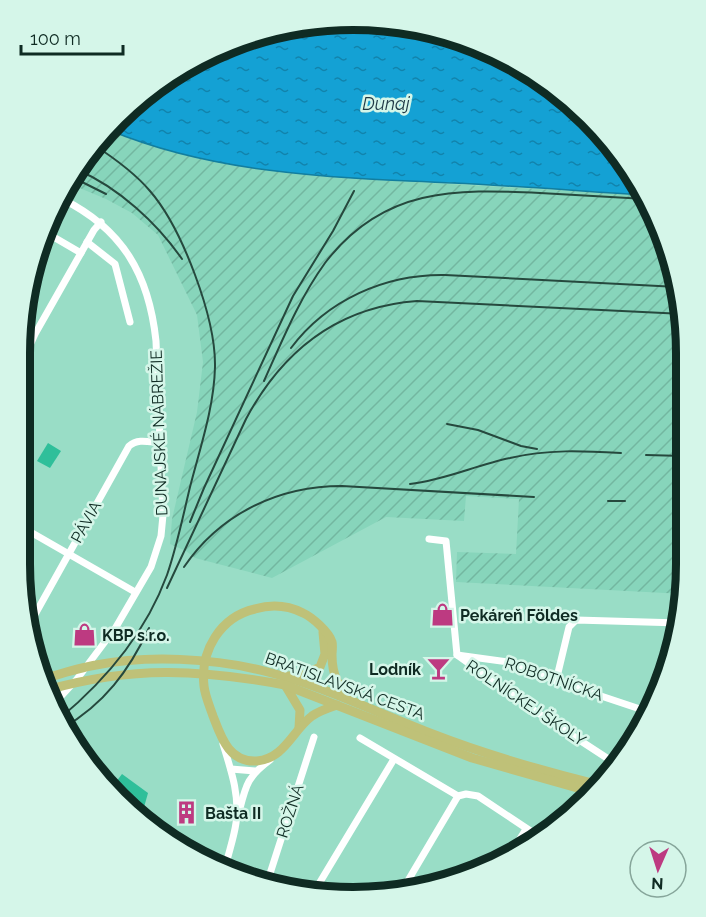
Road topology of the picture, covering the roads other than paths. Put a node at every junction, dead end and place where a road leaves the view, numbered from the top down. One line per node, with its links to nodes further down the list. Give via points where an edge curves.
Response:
1 (67, 202): 2 (street, DUNAJSKÉ NÁBREŽIE)
2 (101, 222): 4 (street); 8 (street, DUNAJSKÉ NÁBREŽIE, via 128,253 148,295 156,341)
3 (52, 236): 5 (street)
4 (87, 242): 5 (street); 6 (street, via 115,264)
5 (81, 253): 7 (street)
6 (130, 322)
7 (30, 344)
8 (161, 442): 11 (street, PÁVIA, via 142,440 129,446); 12 (street, DUNAJSKÉ NÁBREŽIE, via 161,536 151,567)
9 (30, 532): 11 (street)
10 (429, 539): 16 (street, ROĽNÍCKEJ ŠKOLY, via 446,541)
11 (68, 555): 12 (street); 13 (street, PÁVIA)
12 (135, 592): 21 (street, DUNAJSKÉ NÁBREŽIE, via 117,627)
13 (34, 616)
14 (671, 623): 19 (street, via 576,620 568,627)
15 (322, 629): 18 (main road, via 325,654 320,667); 22 (main road, via 332,641 336,680); 28 (main road, via 308,615 276,605 242,613 220,630 209,649 204,679)
16 (457, 656): 19 (street, ROBOTNÍCKA, via 515,663); 32 (street, ROĽNÍCKEJ ŠKOLY)
17 (51, 677): 18 (main road, BRATISLAVSKÁ CESTA, via 96,665 184,661 245,667)
18 (285, 681): 20 (main road, BRATISLAVSKÁ CESTA, via 138,672); 22 (main road, BRATISLAVSKÁ CESTA); 23 (main road, BRATISLAVSKÁ CESTA); 25 (main road, via 300,710)
19 (556, 681): 24 (street, ROBOTNÍCKA)
20 (55, 688)
21 (59, 699)
22 (358, 704): 35 (main road, BRATISLAVSKÁ CESTA, via 483,752)
23 (337, 705): 25 (main road, via 312,716); 36 (main road, BRATISLAVSKÁ CESTA, via 472,758)
24 (642, 710)
25 (299, 728): 29 (main road)
26 (314, 737): 43 (street, ROŽNÁ)
27 (360, 738): 30 (street)
28 (222, 742): 31 (main road); 33 (street)
29 (279, 753): 31 (main road, via 263,760); 34 (street)
30 (394, 759): 37 (street); 45 (street)
31 (247, 760): 33 (street)
32 (610, 760)
33 (231, 769): 34 (street); 38 (street)
34 (255, 771): 38 (street, via 245,790)
35 (590, 783)
36 (583, 790)
37 (458, 796): 39 (street, via 478,796); 44 (street)
38 (236, 824): 42 (street)
39 (526, 829): 40 (street); 41 (street)
40 (532, 833)
41 (518, 841)
42 (227, 861)
43 (269, 876)
44 (407, 882)
45 (318, 885)

